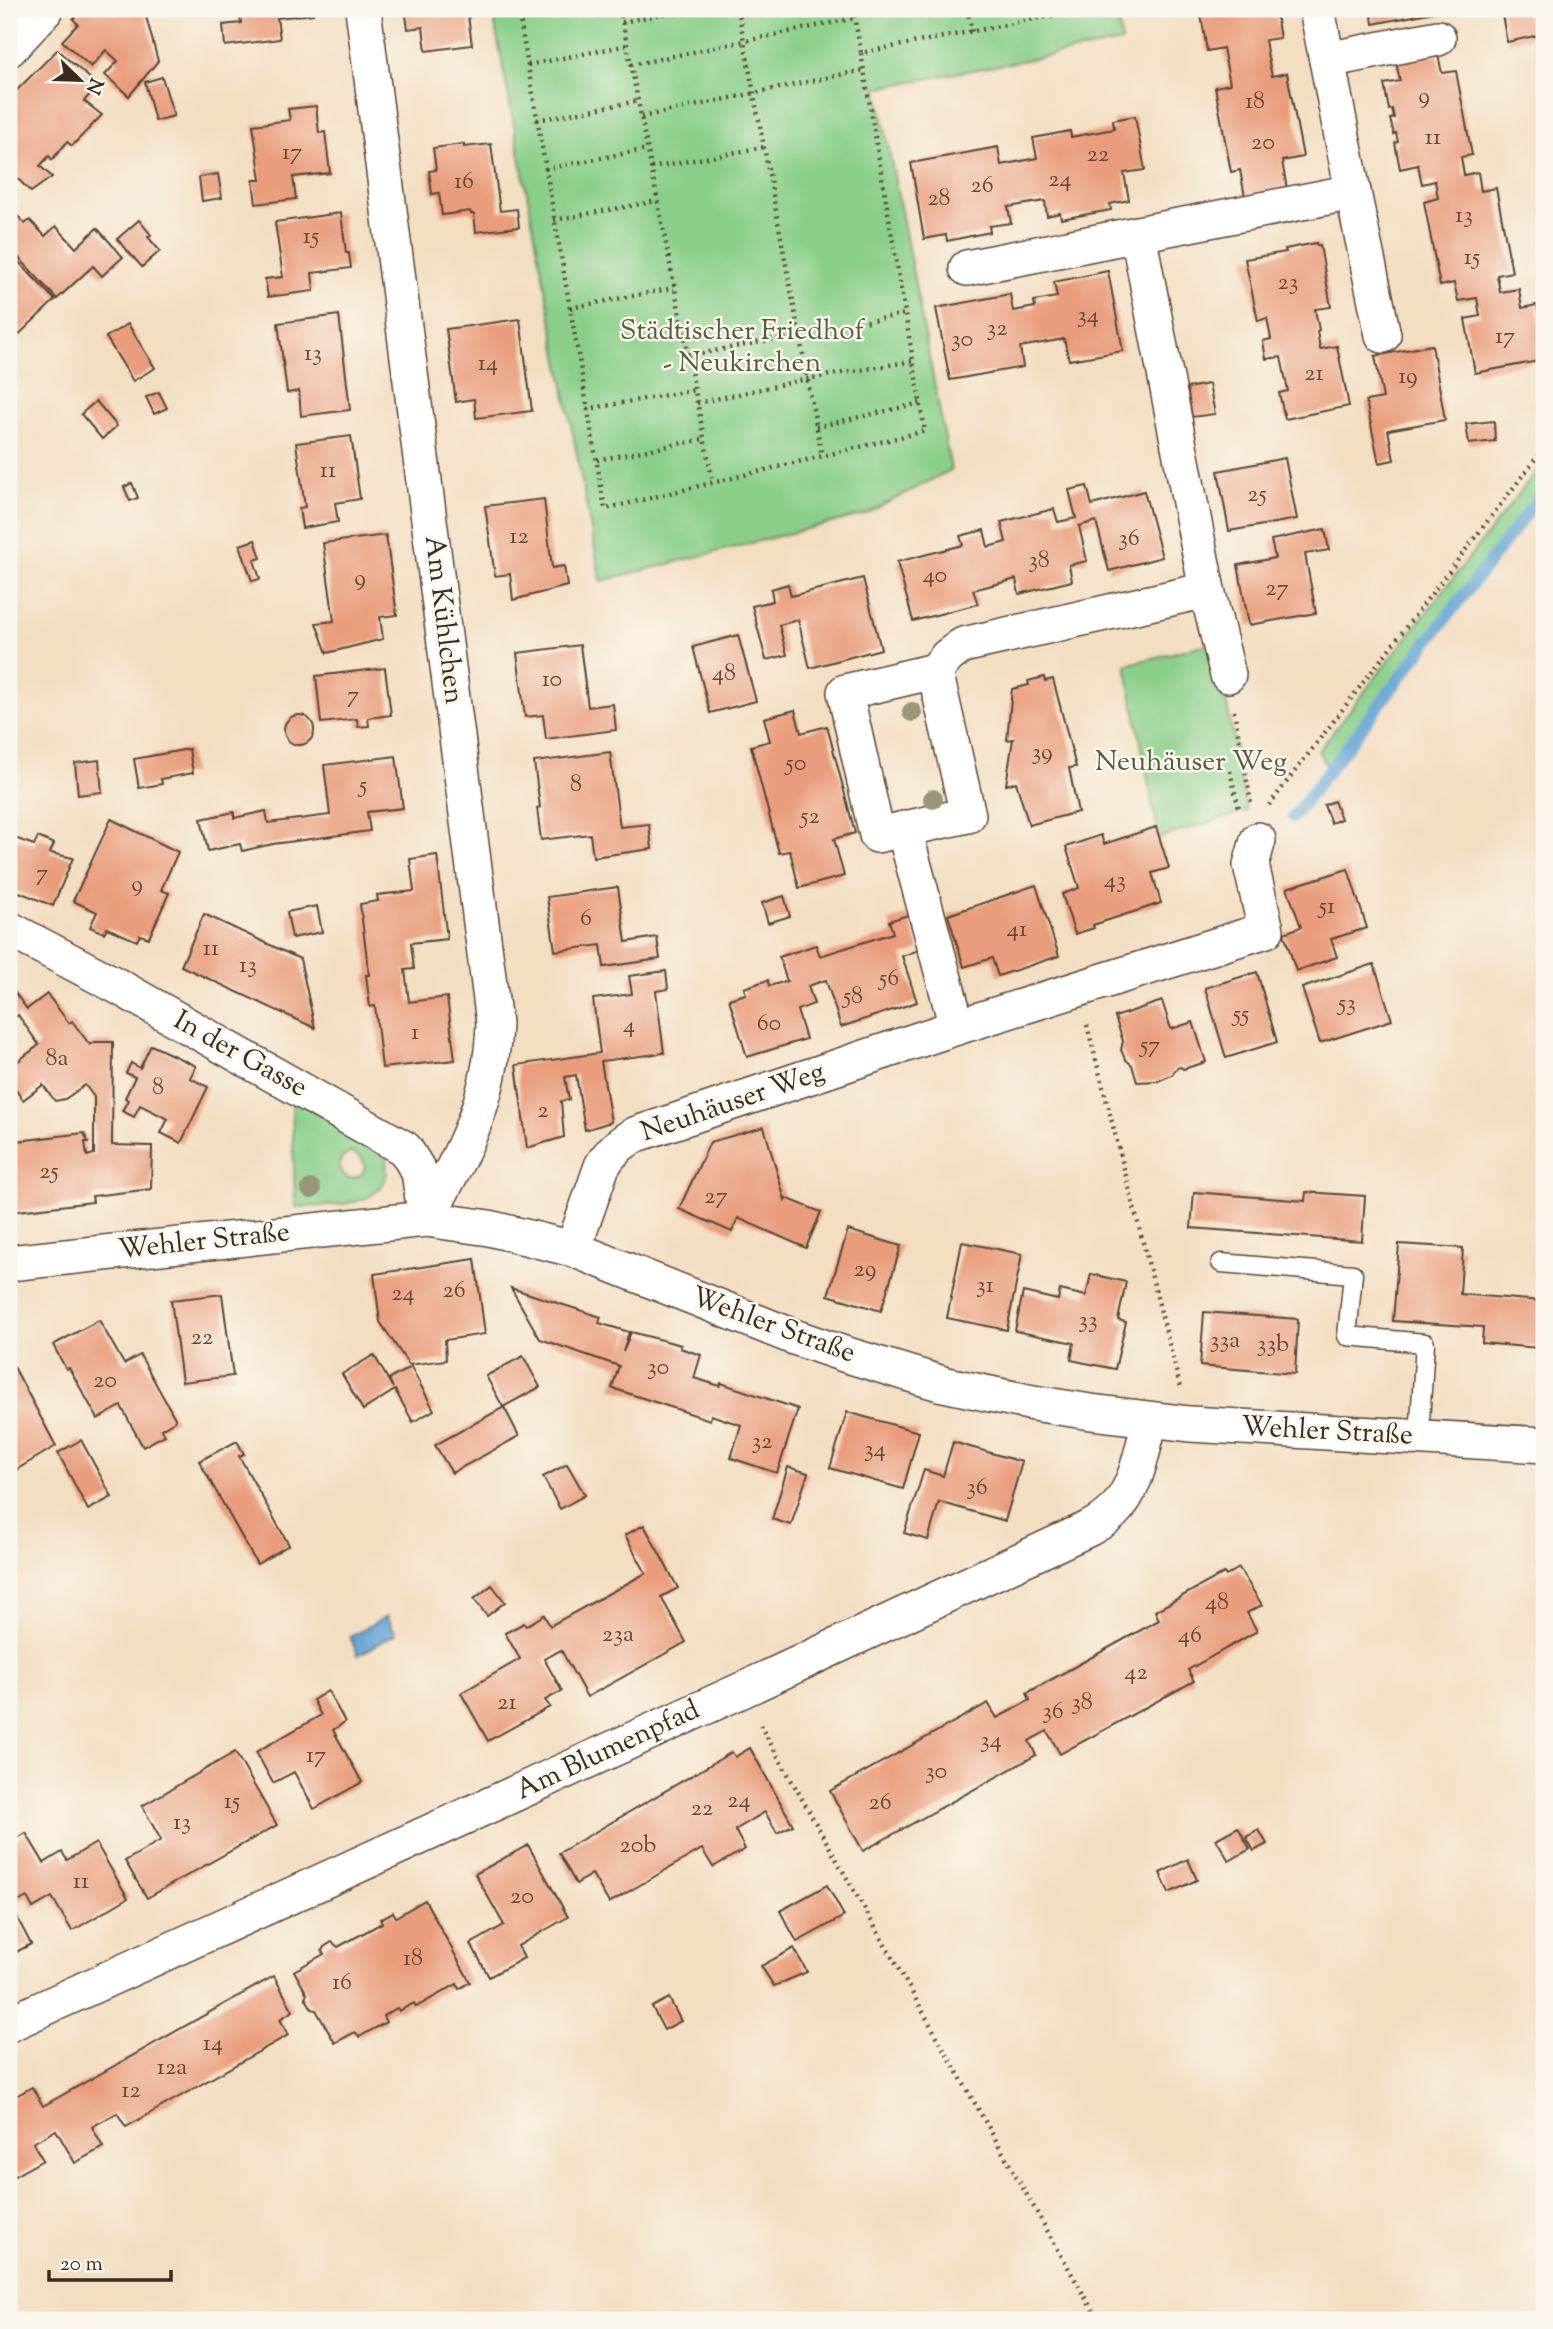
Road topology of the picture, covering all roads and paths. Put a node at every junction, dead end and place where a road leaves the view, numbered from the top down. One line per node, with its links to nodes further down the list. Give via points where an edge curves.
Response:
1 (46, 9): 19 (street)
2 (363, 9): 64 (street, Am Kühlchen, via 494,1023 491,1067 479,1116)
3 (518, 9): 12 (path)
4 (554, 9): 12 (path)
5 (620, 9): 14 (path)
6 (691, 9): 14 (path)
7 (738, 9): 17 (path)
8 (853, 9): 13 (path)
9 (967, 9): 15 (path)
10 (1087, 9): 15 (path)
11 (1317, 9): 21 (street)
12 (519, 15): 22 (path)
13 (855, 18): 17 (path); 20 (path)
14 (622, 22): 18 (path)
15 (972, 32): 20 (path)
16 (1438, 38): 21 (street)
17 (744, 41): 23 (path); 25 (path)
18 (628, 45): 22 (path); 23 (path)
19 (9, 49)
20 (861, 53): 24 (path)
21 (1327, 60): 33 (street)
22 (528, 65): 28 (path)
23 (631, 65): 26 (path)
24 (864, 70): 25 (path); 40 (path)
25 (754, 93): 27 (path); 29 (path)
26 (638, 102): 27 (path); 28 (path)
27 (641, 117): 30 (path)
28 (537, 120): 32 (path)
29 (764, 147): 31 (path); 41 (path)
30 (647, 149): 31 (path); 32 (path)
31 (651, 168): 34 (path)
32 (545, 169): 35 (path)
33 (1353, 191): 36 (street); 42 (street)
34 (657, 201): 35 (path); 38 (path)
35 (554, 220): 39 (path)
36 (1138, 234): 37 (street); 56 (street)
37 (967, 268)
38 (674, 288): 39 (path); 43 (path)
39 (570, 308): 49 (path)
40 (905, 314): 41 (path); 44 (path)
41 (799, 335): 43 (path); 45 (path)
42 (1383, 335)
43 (688, 356): 46 (path)
44 (914, 362): 45 (path); 48 (path)
45 (807, 379): 47 (path); 50 (path)
46 (695, 390): 47 (path); 49 (path)
47 (697, 403): 51 (path)
48 (921, 404): 50 (path); 53 (path, via 926,431)
49 (587, 409): 54 (path)
50 (816, 427): 53 (path)
51 (704, 439): 54 (path); 55 (path)
52 (1544, 448): 60 (path)
53 (822, 456): 55 (path)
54 (597, 460): 55 (path, via 605,509)
55 (713, 483)
56 (1207, 590): 57 (street, via 964,645); 58 (street)
57 (935, 671): 59 (street, via 968,815); 59 (street, via 845,692 877,835)
58 (1228, 676): 60 (path)
59 (904, 829): 63 (street)
60 (1257, 831): 62 (street, Neuhäuser Weg, via 1251,865 1266,930)
61 (9, 929): 64 (street, In der Gasse, via 405,1149 419,1172)
62 (1077, 989): 63 (street, Neuhäuser Weg); 69 (path)
63 (957, 1027): 65 (street, Neuhäuser Weg, via 627,1139 608,1155 602,1167)
64 (426, 1219): 65 (street, Wehler Straße, via 489,1228); 66 (street, Wehler Straße)
65 (573, 1250): 68 (street, Wehler Straße, via 794,1337 943,1384)
66 (9, 1262)
67 (1221, 1263): 70 (lane, via 1353,1274 1347,1336 1425,1343)
68 (1150, 1420): 69 (street, Wehler Straße); 72 (street, Am Blumenpfad, via 1135,1476 1122,1502 1103,1520)
69 (1190, 1424): 70 (street, Wehler Straße)
70 (1419, 1437): 71 (street, Wehler Straße)
71 (1544, 1445)
72 (740, 1691): 73 (street, Am Blumenpfad); 74 (path)
73 (9, 2024)
74 (1098, 2320)

